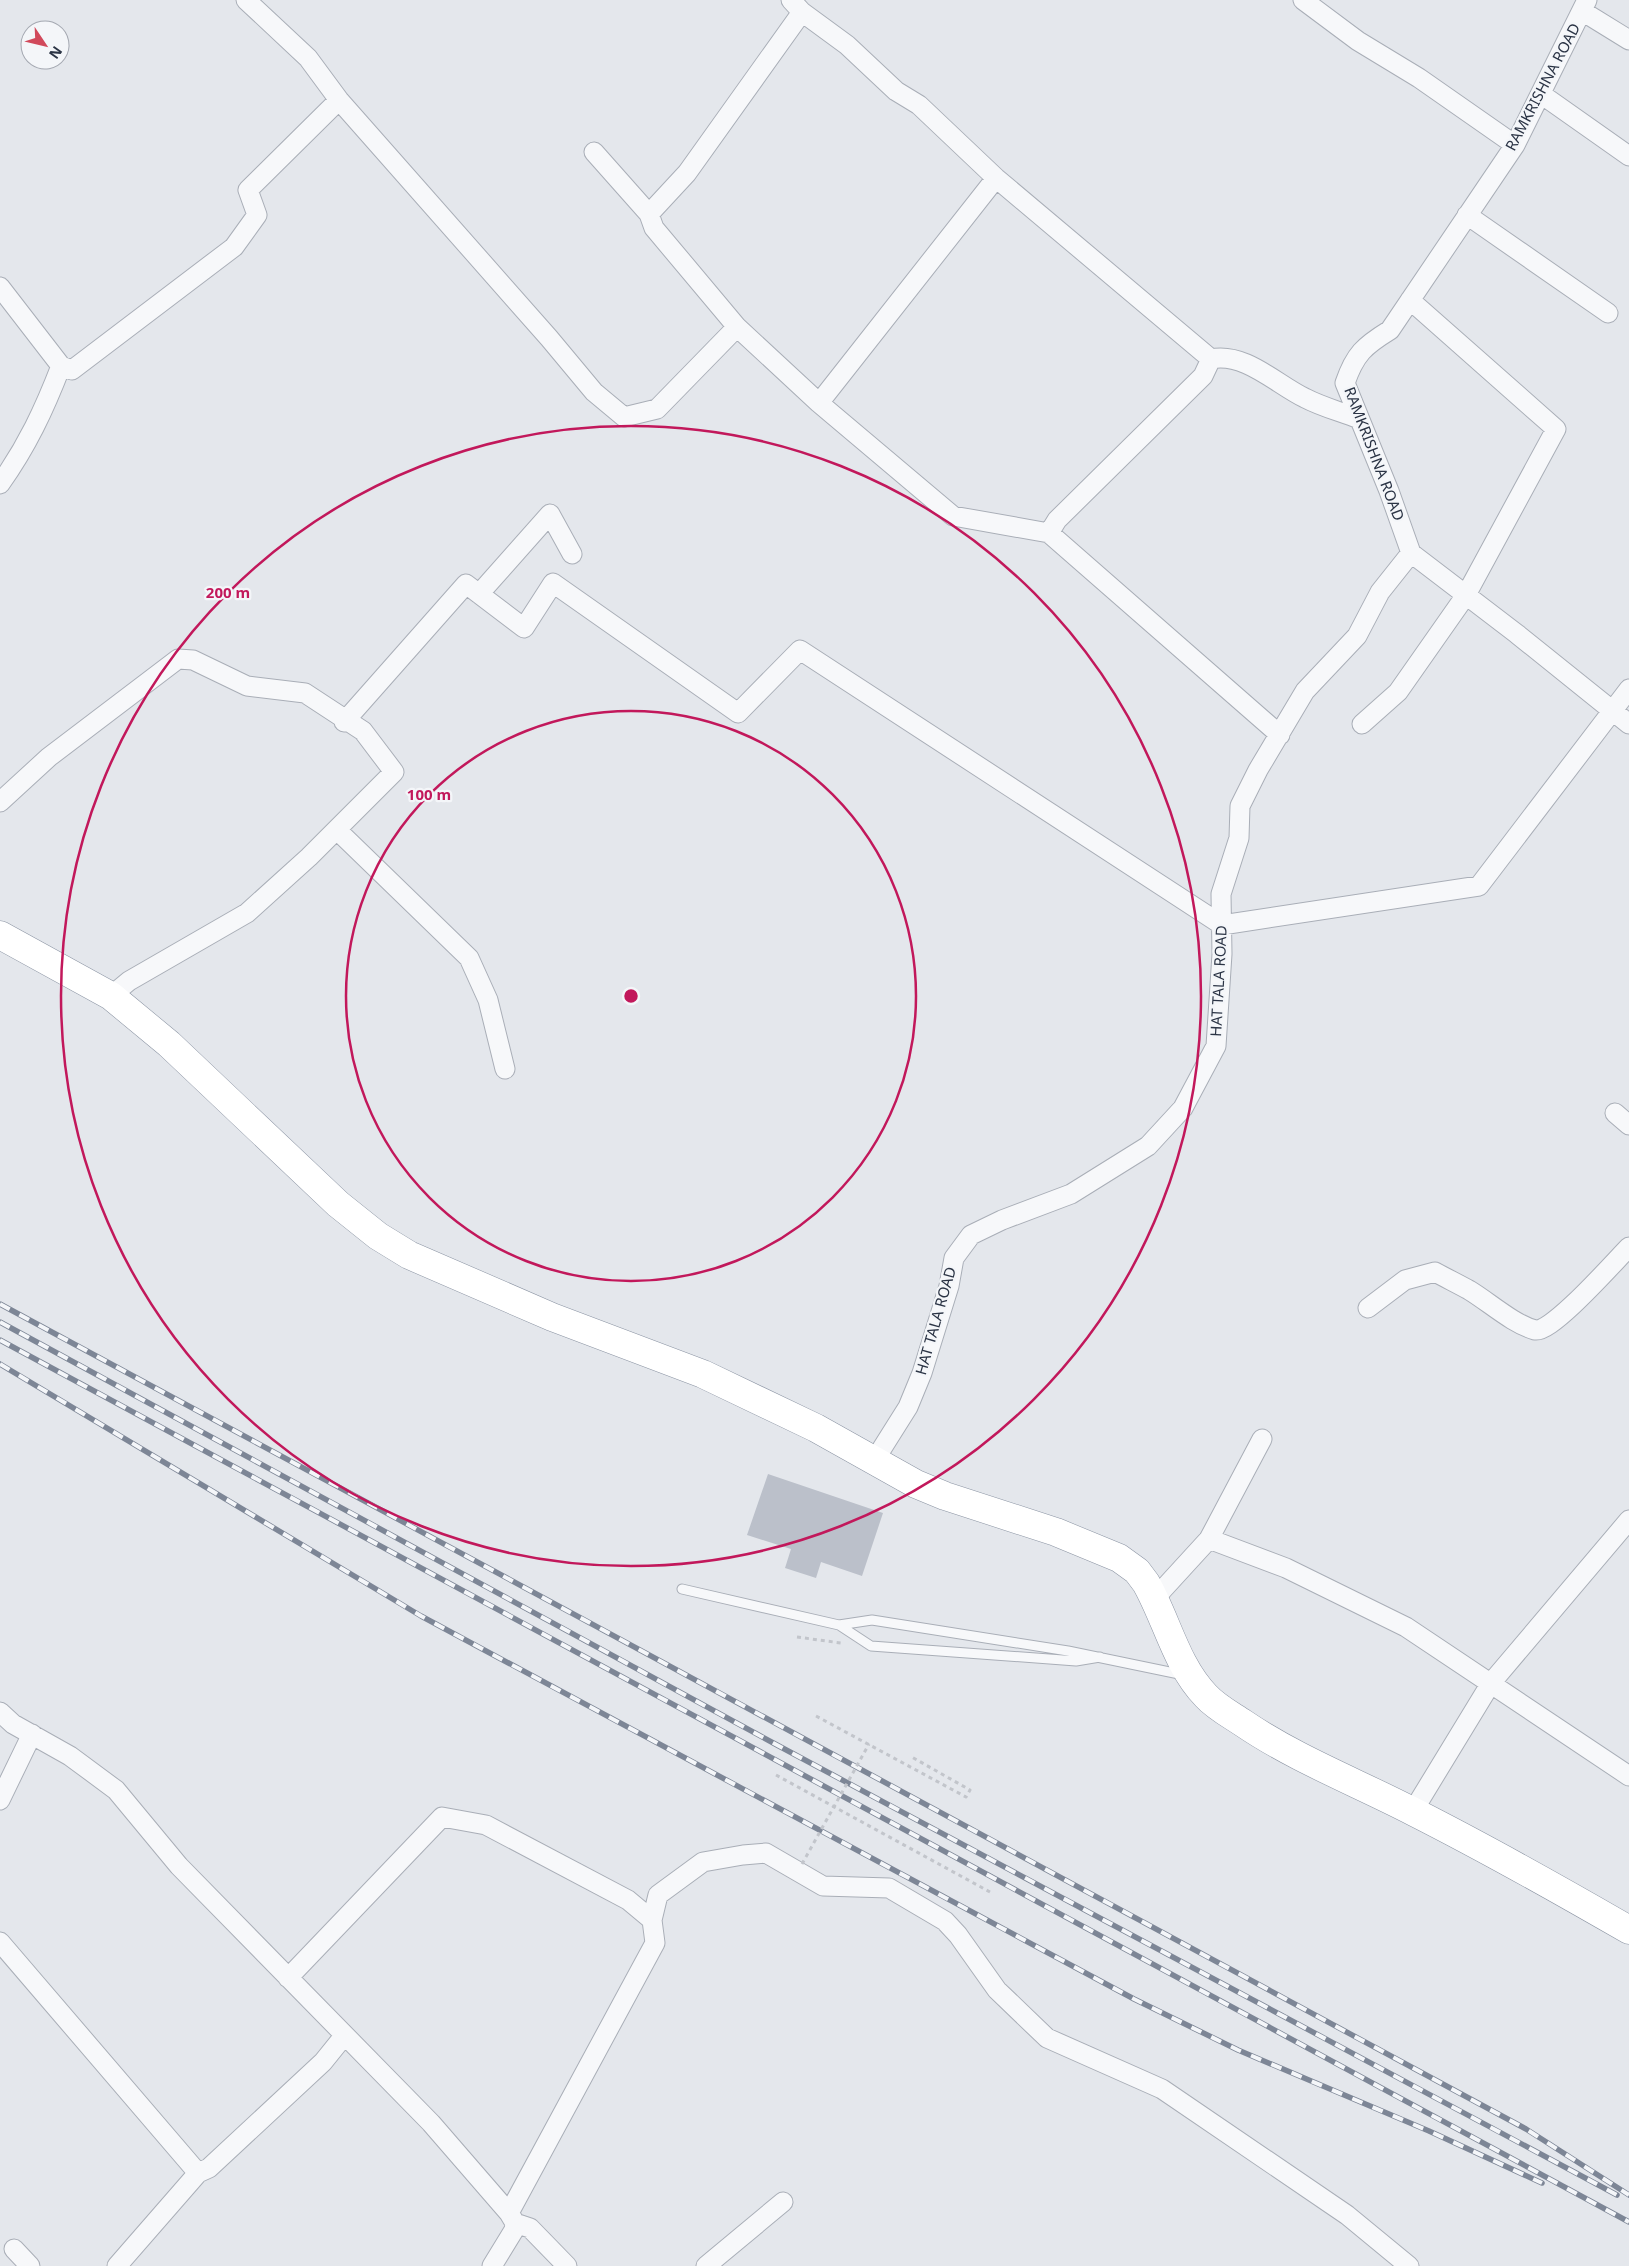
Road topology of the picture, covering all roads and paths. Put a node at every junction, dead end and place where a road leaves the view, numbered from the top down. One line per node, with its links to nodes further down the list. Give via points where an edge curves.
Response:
1 (246, 0): 7 (street, via 308,58)
2 (1304, 0): 8 (street, via 1358,41 1419,78)
3 (796, 6): 11 (street, via 847,45 896,91 919,105); 12 (street, via 687,173)
4 (1585, 6): 5 (street); 6 (street, RAMKRISHNA ROAD)
5 (1629, 40)
6 (1540, 94): 8 (street, RAMKRISHNA ROAD); 10 (street)
7 (339, 100): 17 (street, via 594,392 624,417 657,409); 19 (street, via 248,190 257,215 234,247 72,370)
8 (1515, 145): 13 (street, RAMKRISHNA ROAD)
9 (594, 152): 12 (street)
10 (1629, 156)
11 (996, 178): 18 (street); 20 (street)
12 (649, 214): 17 (street, via 654,228)
13 (1467, 215): 15 (street, RAMKRISHNA ROAD); 16 (street)
14 (0, 288): 19 (street)
15 (1410, 300): 21 (street, RAMKRISHNA ROAD, via 1390,330 1372,341 1353,362 1345,383); 27 (street, via 1556,429)
16 (1608, 314)
17 (737, 327): 20 (street)
18 (1211, 359): 21 (street, via 1221,357 1248,365 1306,399); 23 (street, via 1202,376 1056,520)
19 (61, 366): 22 (street, via 44,411 21,455)
20 (820, 403): 23 (street, via 953,516)
21 (1360, 418): 24 (street, RAMKRISHNA ROAD)
22 (0, 484)
23 (1049, 534): 33 (street)
24 (1411, 553): 27 (street); 33 (street, HAT TALA ROAD, via 1380,592 1357,636 1305,691)
25 (572, 554): 26 (street, via 550,514)
26 (480, 594): 30 (street, via 466,584); 36 (street, via 524,628 552,583 738,713 800,650)
27 (1466, 595): 29 (street); 31 (street, via 1398,692)
28 (1629, 689): 29 (street)
29 (1611, 710): 32 (street); 36 (street, via 1479,886)
30 (345, 721): 34 (street, via 305,693 247,686 193,660 178,659 49,757); 35 (street, via 363,731 394,772)
31 (1362, 724)
32 (1629, 724)
33 (1280, 734): 36 (street, HAT TALA ROAD, via 1240,806 1239,838 1221,894)
34 (0, 802)
35 (337, 830): 38 (street, via 247,913 129,981); 39 (street, via 469,958 488,1000)
36 (1222, 925): 43 (street, HAT TALA ROAD, via 1216,1046 1183,1108 1148,1146 1071,1194 971,1235 954,1258 949,1286 908,1407)
37 (0, 936): 38 (highway)
38 (111, 996): 43 (highway, via 169,1044 338,1204 378,1236 409,1255 552,1317 712,1378 816,1428)
39 (505, 1069)
40 (1629, 1247): 41 (street, via 1562,1316 1545,1328 1536,1330 1510,1317 1435,1272 1405,1280)
41 (1368, 1308)
42 (1262, 1439): 45 (street)
43 (874, 1461): 47 (highway, via 945,1496 1056,1532 1119,1558 1137,1571)
44 (1629, 1520): 53 (street)
45 (1208, 1539): 47 (street); 53 (street, via 1286,1568 1406,1628)
46 (682, 1589): 48 (lane)
47 (1155, 1598): 52 (highway)
48 (839, 1625): 50 (lane); 51 (lane, via 872,1620)
49 (797, 1637): 50 (path)
50 (871, 1646): 51 (lane, via 1076,1661)
51 (1100, 1656): 52 (lane)
52 (1190, 1676): 63 (highway, via 1207,1697 1258,1733 1306,1760)
53 (1491, 1683): 60 (street); 63 (street)
54 (0, 1712): 56 (street, via 13,1724)
55 (816, 1716): 57 (path)
56 (32, 1734): 61 (street); 69 (street, via 70,1756 116,1790 179,1866)
57 (869, 1744): 58 (path, via 966,1797 970,1790); 62 (path, bridge)
58 (910, 1756)
59 (776, 1776): 62 (path)
60 (1629, 1776)
61 (0, 1800)
62 (834, 1807): 64 (path, bridge); 65 (path)
63 (1413, 1811): 67 (highway)
64 (802, 1864)
65 (990, 1892)
66 (652, 1920): 69 (street, via 628,1900 486,1825 442,1817); 73 (street, via 655,1942); 80 (street, via 658,1895 703,1862 743,1855 766,1853 823,1886 889,1888 945,1921 997,1990 1047,2038 1162,2089 1347,2215)
67 (1629, 1930)
68 (0, 1942): 71 (street)
69 (288, 1978): 70 (street)
70 (344, 2036): 71 (street, via 323,2062 209,2168); 73 (street, via 431,2123)
71 (198, 2173): 76 (street)
72 (783, 2202): 79 (street)
73 (512, 2218): 77 (street, via 514,2230); 78 (street, via 530,2228)
74 (14, 2250): 75 (street)
75 (30, 2266)
76 (117, 2266)
77 (492, 2266)
78 (567, 2266)
79 (706, 2266)
80 (1409, 2266)

